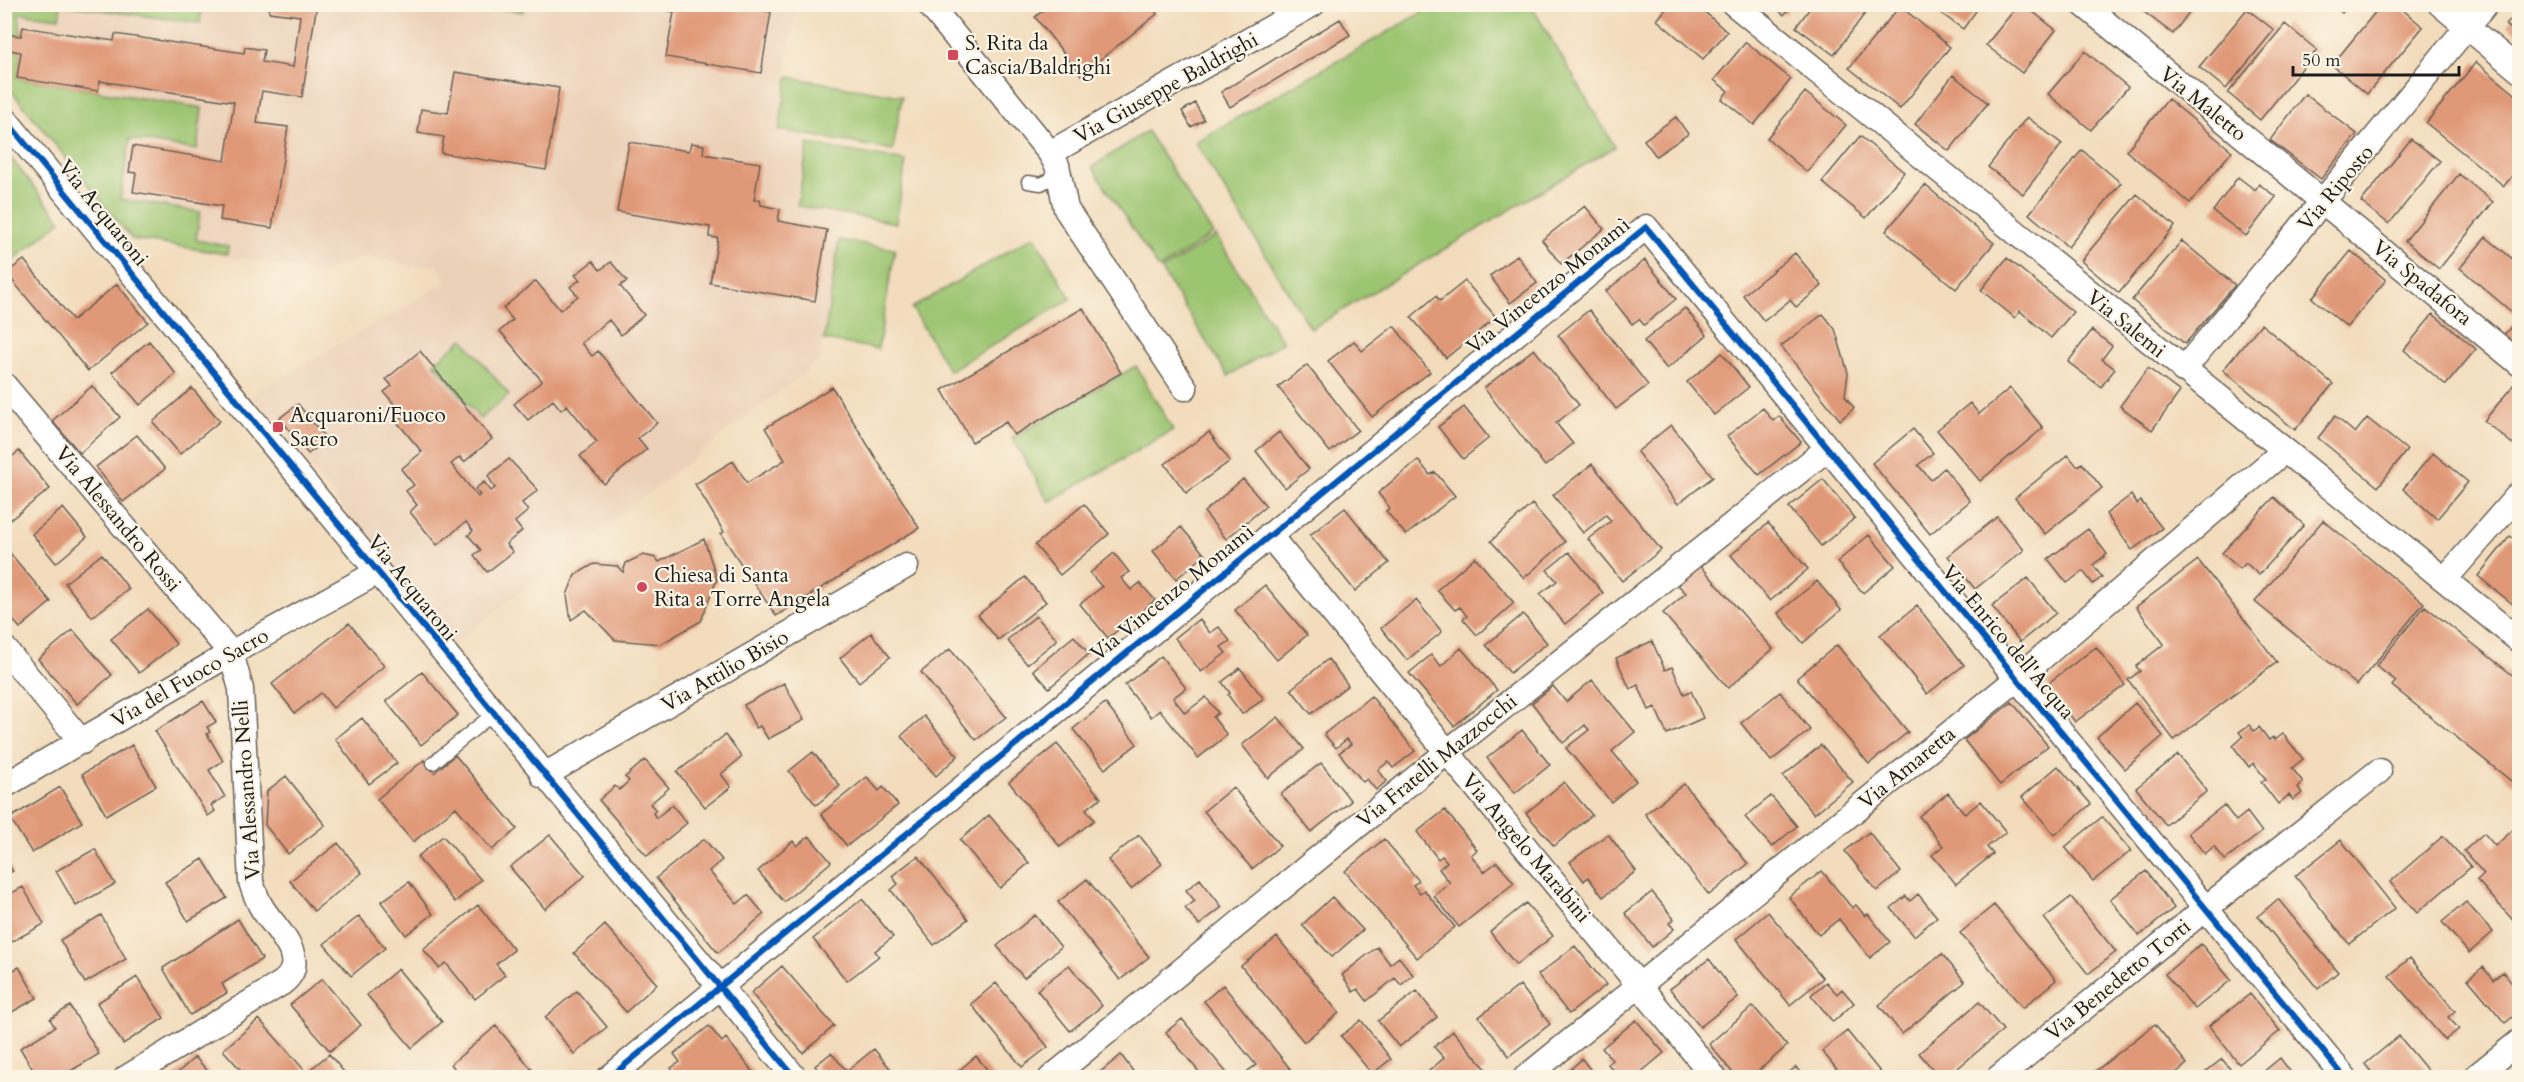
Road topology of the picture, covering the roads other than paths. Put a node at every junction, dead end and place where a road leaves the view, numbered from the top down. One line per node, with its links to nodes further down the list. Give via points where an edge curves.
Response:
1 (929, 4): 10 (street)
2 (1313, 4): 10 (street, Via Giuseppe Baldrighi)
3 (1734, 4): 15 (street, Via Salemi)
4 (2083, 4): 12 (street, Via Maletto)
5 (2440, 4): 7 (street)
6 (2486, 4): 7 (street, Via Riposto)
7 (2468, 27): 8 (street); 12 (street, Via Riposto)
8 (2520, 71)
9 (4, 118): 23 (street, Via Acquaroni)
10 (1053, 159): 11 (lane, via 1051,179 1041,184); 17 (street, via 1066,209)
11 (1029, 182)
12 (2324, 203): 14 (street, Via Spadafora); 15 (street, Via Riposto)
13 (1646, 227): 18 (street, Via Enrico dell'Acqua); 21 (street, Via Vincenzo Monamì)
14 (2520, 364)
15 (2183, 370): 19 (street, Via Salemi)
16 (4, 385): 27 (street, Via Alessandro Rossi)
17 (1185, 388)
18 (1827, 449): 28 (street, Via Enrico dell'Acqua); 31 (street, Via Fratelli Mazzocchi)
19 (2284, 451): 24 (street, Via Salemi); 28 (street, Via Amaretta)
20 (2520, 493): 24 (street)
21 (1269, 535): 31 (street, Via Angelo Marabini); 38 (street, Via Vincenzo Monamì)
22 (906, 566): 34 (street, Via Attilio Bisio)
23 (378, 572): 27 (street, Via del Fuoco Sacro); 29 (street, Via Acquaroni)
24 (2445, 579): 25 (street, Via Salemi)
25 (2520, 641)
26 (4, 648): 30 (street)
27 (231, 653): 30 (street, Via del Fuoco Sacro); 40 (street, Via Alessandro Nelli, via 241,689 251,882 262,908 292,949 291,971 282,983)
28 (2018, 678): 36 (street, Via Enrico dell'Acqua); 37 (street, Via Amaretta)
29 (493, 714): 32 (lane); 34 (street, Via Acquaroni)
30 (82, 742): 35 (street, Via del Fuoco Sacro)
31 (1446, 753): 37 (street, Via Angelo Marabini); 43 (street, Via Fratelli Mazzocchi)
32 (433, 764)
33 (2379, 771): 36 (street, Via Benedetto Torti)
34 (543, 776): 38 (street, Via Acquaroni)
35 (4, 786)
36 (2206, 908): 46 (street, Via Benedetto Torti); 47 (street, Via Enrico dell'Acqua)
37 (1640, 983): 44 (street, Via Amaretta); 45 (street, Via Angelo Marabini)
38 (720, 987): 41 (street, Via Vincenzo Monamì); 42 (street, Via Acquaroni)
39 (2520, 1041): 48 (street)
40 (126, 1077)
41 (609, 1077)
42 (795, 1077)
43 (1051, 1077)
44 (1525, 1077)
45 (1715, 1077)
46 (1998, 1077)
47 (2345, 1077)
48 (2474, 1077)

